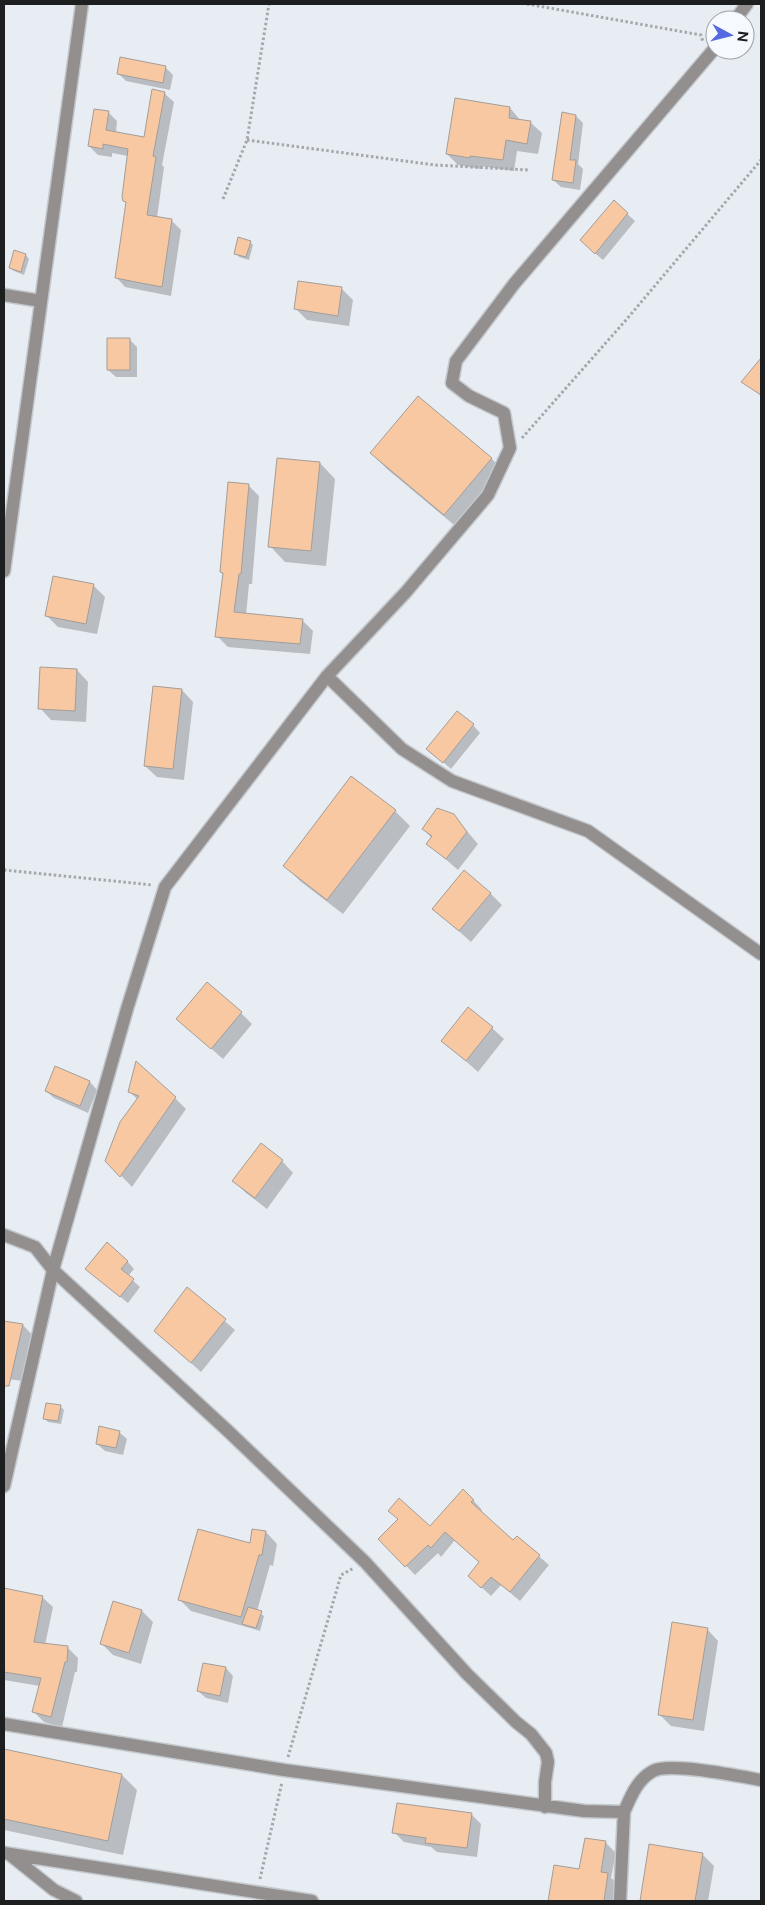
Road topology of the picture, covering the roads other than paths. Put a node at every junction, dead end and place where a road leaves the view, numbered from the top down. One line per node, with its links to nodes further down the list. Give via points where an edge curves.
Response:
1 (82, 4): 4 (street)
2 (705, 60): 6 (street, via 514,284 456,361 452,383 504,414 510,448 488,495 406,592)
3 (4, 295): 4 (street)
4 (41, 301): 5 (street)
5 (4, 571)
6 (327, 676): 7 (street, via 402,749 452,781 588,831); 9 (street, via 165,887 127,1008)
7 (761, 954)
8 (4, 1235): 9 (street, via 35,1247)
9 (53, 1270): 10 (street); 13 (street, via 365,1562 467,1674 541,1744 548,1762)
10 (4, 1486)
11 (4, 1724): 13 (street, via 284,1770)
12 (761, 1780): 14 (street, via 685,1768 654,1770 634,1788)
13 (545, 1806): 14 (street)
14 (624, 1812): 18 (street)
15 (6, 1853): 16 (street, via 54,1890); 17 (street)
16 (76, 1901)
17 (312, 1901)
18 (620, 1901)

